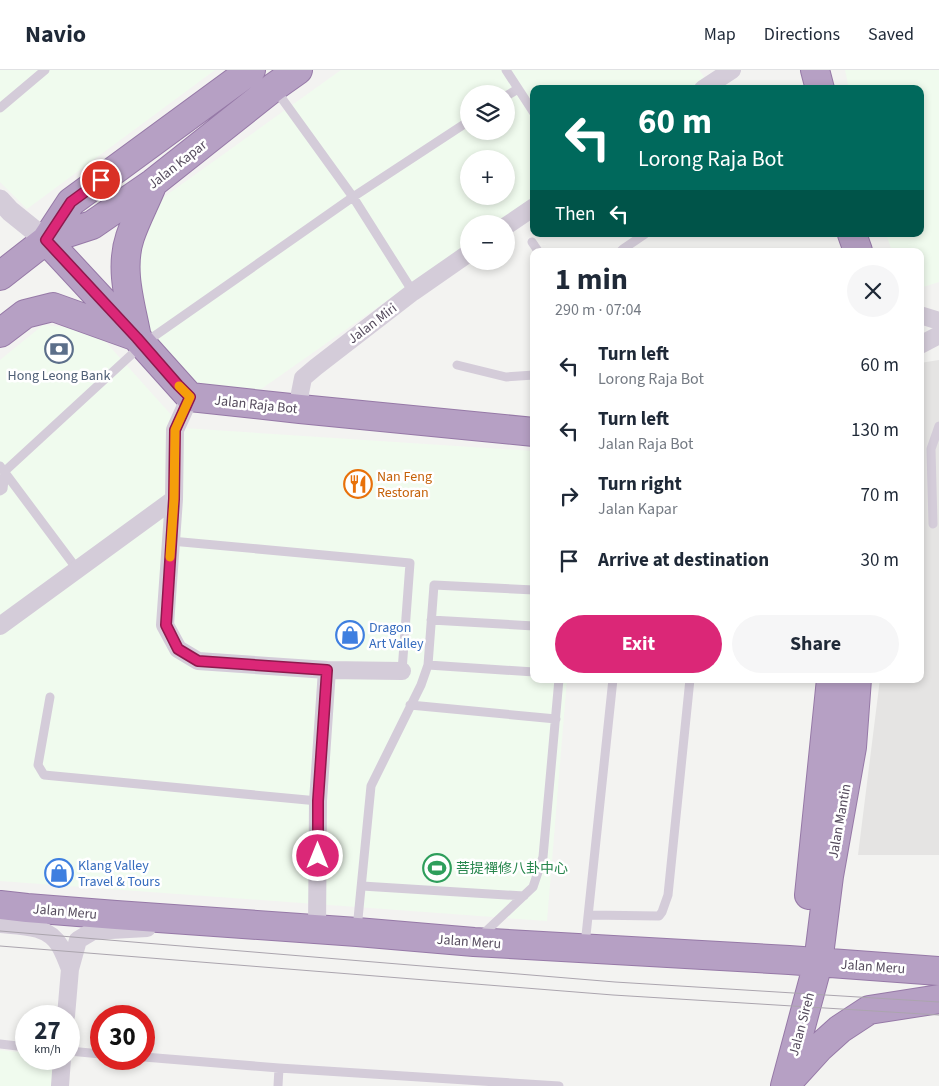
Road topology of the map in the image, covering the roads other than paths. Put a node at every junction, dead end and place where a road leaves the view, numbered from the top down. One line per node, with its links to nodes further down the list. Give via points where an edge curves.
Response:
1 (44, 70): 13 (lane)
2 (252, 70): 21 (highway, Jalan Kapar, via 71,202)
3 (298, 70): 9 (highway, Jalan Kapar)
4 (732, 70): 7 (street)
5 (815, 70): 8 (highway)
6 (510, 72): 10 (lane)
7 (709, 85)
8 (819, 85)
9 (274, 87): 15 (highway, Jalan Kapar); 16 (lane)
10 (518, 88): 11 (lane); 12 (lane)
11 (515, 90)
12 (530, 107)
13 (0, 108)
14 (460, 127): 16 (lane)
15 (153, 183): 21 (highway, Jalan Kapar, via 92,225); 32 (highway, via 130,238 125,265)
16 (353, 197): 27 (lane); 32 (lane)
17 (0, 200): 21 (street)
18 (530, 210): 19 (street)
19 (515, 220)
20 (641, 237): 24 (lane)
21 (46, 240): 26 (highway, Jalan Kapar); 32 (highway)
22 (532, 242): 23 (lane)
23 (536, 248)
24 (624, 248)
25 (460, 259): 27 (street, Jalan Miri)
26 (0, 276)
27 (413, 292): 37 (street, Jalan Miri, via 303,378)
28 (924, 316): 29 (street)
29 (939, 320)
30 (0, 332): 32 (highway, via 25,314 53,307)
31 (939, 335): 33 (street)
32 (140, 341): 36 (highway); 42 (lane)
33 (924, 343)
34 (457, 365): 35 (lane, via 506,377)
35 (530, 375)
36 (190, 397): 37 (highway, Jalan Raja Bot); 44 (street, via 175,430)
37 (300, 409): 39 (highway, Jalan Raja Bot)
38 (939, 426): 40 (lane)
39 (530, 432)
40 (931, 449): 41 (lane); 45 (lane)
41 (924, 450)
42 (2, 468): 43 (lane, via 3,489); 47 (lane)
43 (0, 491)
44 (174, 499): 46 (street); 47 (street)
45 (933, 524)
46 (171, 541): 53 (street, via 166,625 178,649 198,661); 54 (lane, via 410,563)
47 (77, 569): 50 (street)
48 (530, 590): 49 (lane, via 434,585)
49 (431, 620): 51 (lane); 52 (lane)
50 (0, 626)
51 (530, 626)
52 (428, 665): 55 (lane); 62 (lane)
53 (327, 670): 54 (street); 64 (street)
54 (402, 671)
55 (530, 672)
56 (559, 683): 63 (lane)
57 (613, 683): 68 (lane)
58 (690, 683): 68 (lane, via 668,895 662,912 659,916)
59 (831, 683): 75 (highway)
60 (857, 683): 75 (highway, Jalan Mantin, via 852,747)
61 (50, 697): 64 (lane, via 38,765 44,775)
62 (410, 706): 63 (lane); 65 (lane, via 372,786)
63 (556, 719): 66 (lane, via 543,857 532,887)
64 (318, 801): 71 (street)
65 (362, 886): 66 (lane); 72 (lane)
66 (524, 896): 73 (lane)
67 (0, 904): 70 (highway, Jalan Meru)
68 (588, 915): 74 (lane)
69 (0, 924): 76 (street, Jalan Meru, via 36,928 52,935)
70 (224, 924): 71 (highway, Jalan Meru); 76 (street, via 94,931 78,940)
71 (317, 930): 72 (highway, Jalan Meru)
72 (357, 932): 73 (highway, Jalan Meru)
73 (474, 942): 74 (highway, Jalan Meru)
74 (585, 949): 75 (highway, Jalan Meru)
75 (810, 962): 77 (highway, Jalan Meru); 86 (highway, Jalan Sireh)
76 (70, 969): 79 (street)
77 (939, 971)
78 (939, 999): 86 (highway, via 869,1010 820,1047)
79 (67, 1005)
80 (0, 1044): 81 (lane)
81 (15, 1046)
82 (155, 1058): 83 (lane)
83 (279, 1068): 85 (lane); 88 (lane)
84 (61, 1070): 87 (street)
85 (501, 1084): 89 (lane)
86 (786, 1085)
87 (60, 1086)
88 (278, 1086)
89 (559, 1086)

